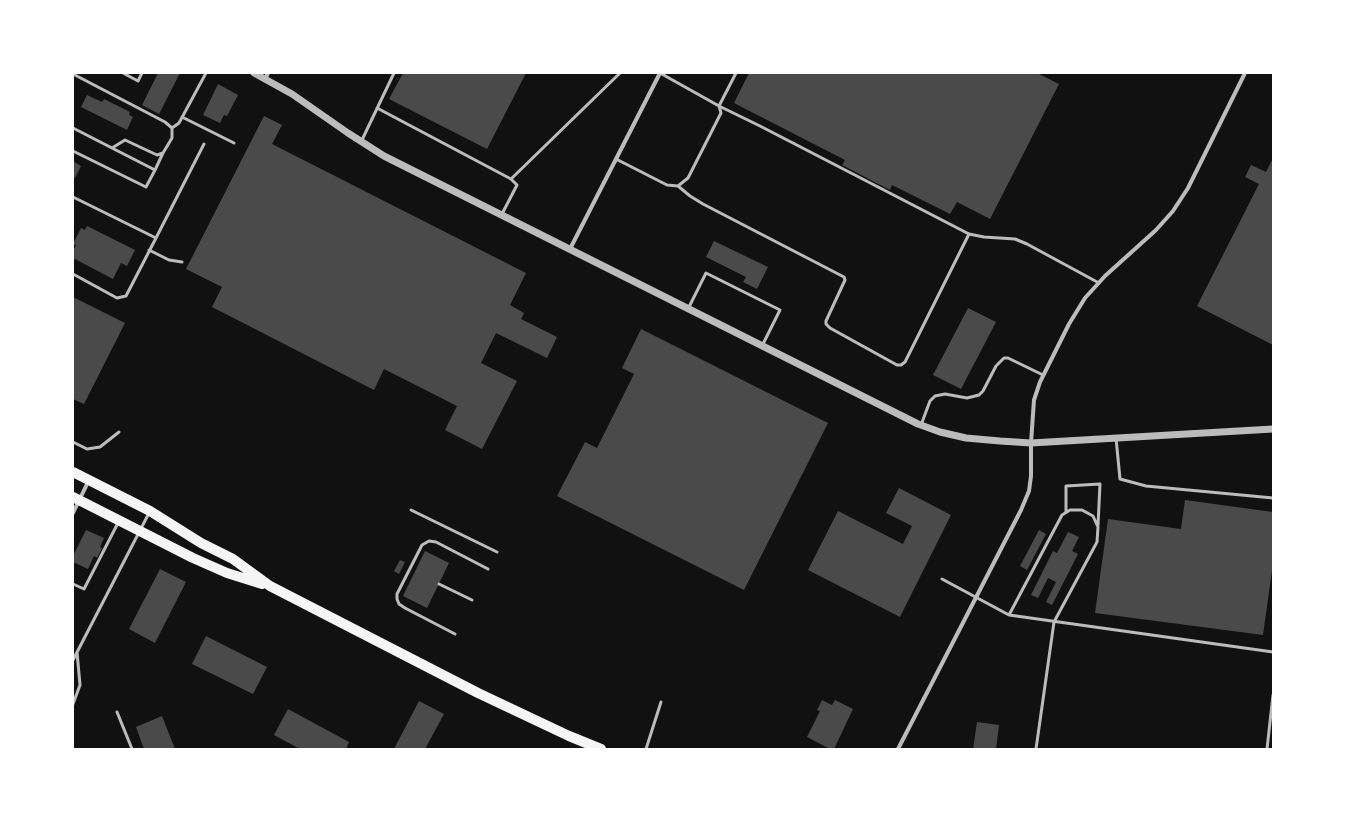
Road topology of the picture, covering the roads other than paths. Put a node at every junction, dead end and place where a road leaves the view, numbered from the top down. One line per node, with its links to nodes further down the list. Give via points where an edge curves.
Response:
1 (123, 73): 2 (lane, via 138,81)
2 (142, 73)
3 (206, 73): 14 (lane)
4 (254, 73): 11 (street)
5 (394, 73): 13 (lane)
6 (620, 73): 25 (lane)
7 (660, 73): 12 (lane); 23 (street)
8 (736, 73): 12 (lane)
9 (1245, 73): 35 (street, via 1188,188 1173,211)
10 (73, 74): 16 (lane)
11 (266, 76): 17 (street)
12 (719, 106): 26 (lane, via 721,113 688,178); 29 (lane)
13 (377, 108): 17 (lane); 25 (lane)
14 (182, 117): 16 (lane); 18 (lane)
15 (73, 128): 20 (lane)
16 (172, 128): 22 (lane, via 172,138)
17 (361, 142): 28 (street, via 384,156)
18 (234, 143)
19 (204, 144): 30 (lane)
20 (112, 148): 22 (lane, via 125,140 157,155); 24 (lane)
21 (73, 151): 24 (lane, via 146,187)
22 (163, 153): 24 (lane)
23 (616, 159): 26 (lane, via 667,185); 31 (street)
24 (154, 170)
25 (511, 179): 28 (lane, via 517,185)
26 (678, 186): 29 (lane, via 702,204 844,277 845,280 826,324 897,365 905,362)
27 (73, 197): 30 (lane)
28 (502, 214): 31 (street)
29 (969, 234): 35 (lane, via 1014,238)
30 (156, 238): 32 (lane)
31 (570, 249): 36 (street)
32 (149, 250): 33 (lane, via 169,260); 34 (lane, via 126,296 117,298)
33 (182, 262)
34 (73, 274)
35 (1099, 283): 38 (street, via 1085,298 1069,324)
36 (688, 309): 37 (street); 37 (lane, via 706,273 780,310)
37 (762, 346): 39 (street)
38 (1043, 375): 39 (lane, via 1004,358 996,366 979,395 967,398 944,394 935,396 930,401); 44 (street, via 1034,400)
39 (921, 425): 44 (street, via 966,438)
40 (1273, 429): 42 (street)
41 (119, 432): 43 (lane, via 100,447 87,449)
42 (1116, 438): 44 (street); 47 (lane, via 1120,479 1146,486)
43 (73, 442)
44 (1031, 443): 64 (street, via 1029,491)
45 (73, 472): 46 (main road)
46 (89, 480): 48 (street); 50 (main road)
47 (1273, 498)
48 (76, 499): 52 (street); 53 (main road)
49 (411, 510): 56 (lane)
50 (150, 512): 55 (lane); 63 (main road, via 233,559)
51 (1066, 512): 54 (lane, via 1082,510 1093,516); 54 (lane, via 1066,486 1100,484); 66 (lane, via 1062,515)
52 (73, 513)
53 (119, 521): 55 (main road); 61 (lane, via 84,589)
54 (1098, 527): 67 (lane, via 1097,542)
55 (140, 531): 63 (main road, via 227,573); 69 (lane)
56 (496, 552)
57 (410, 569): 58 (lane, via 422,545 429,541 436,542); 59 (lane); 68 (lane, via 397,594 399,604)
58 (488, 569)
59 (415, 572)
60 (942, 579): 64 (lane)
61 (73, 584)
62 (439, 584): 65 (lane)
63 (270, 586): 77 (main road, via 478,693)
64 (976, 597): 66 (lane); 79 (street)
65 (472, 600)
66 (1009, 615): 67 (lane)
67 (1054, 622): 70 (lane); 80 (lane)
68 (455, 634)
69 (77, 652): 71 (lane); 74 (lane, via 80,685)
70 (1273, 652)
71 (73, 660)
72 (1273, 695): 81 (lane)
73 (661, 702): 78 (lane)
74 (73, 704)
75 (118, 712): 76 (lane)
76 (132, 749)
77 (600, 749)
78 (646, 749)
79 (898, 749)
80 (1036, 749)
81 (1267, 749)

